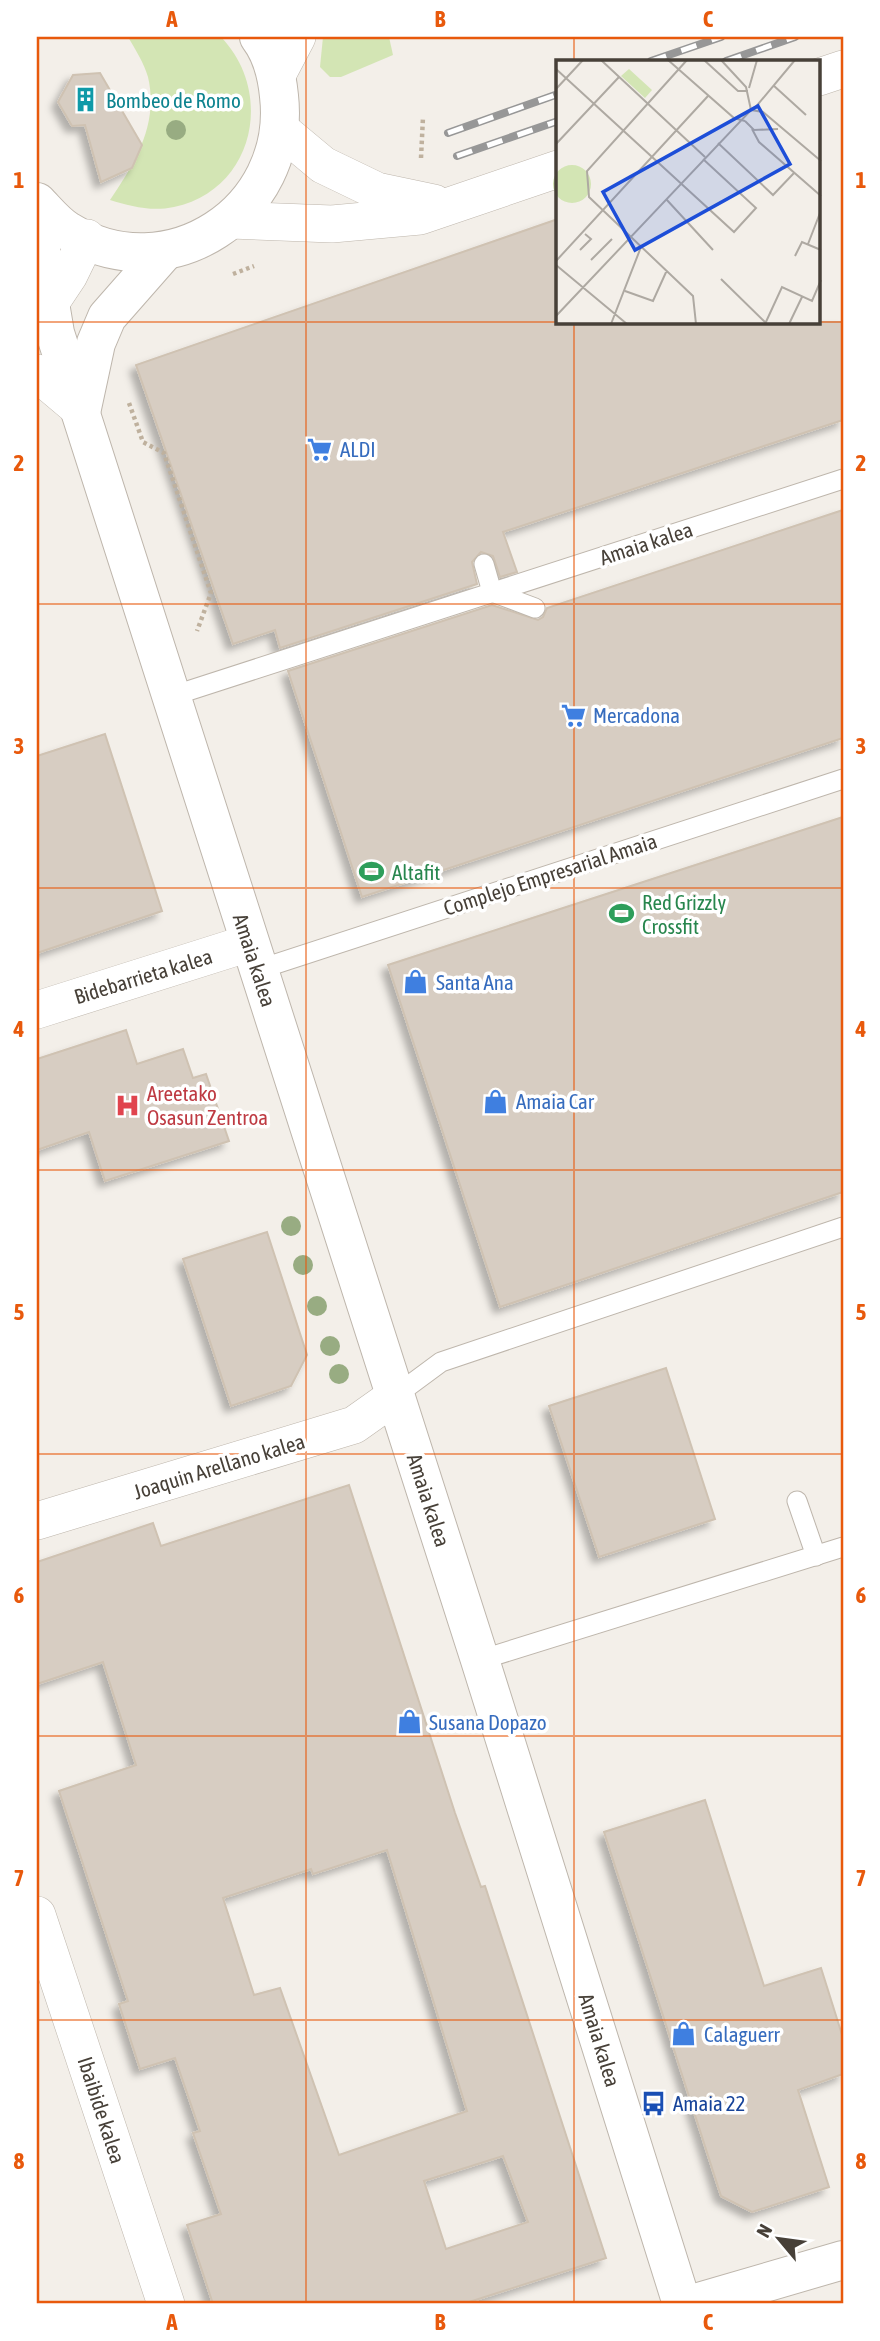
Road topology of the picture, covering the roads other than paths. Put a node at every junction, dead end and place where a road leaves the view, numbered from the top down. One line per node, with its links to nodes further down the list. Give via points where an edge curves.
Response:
1 (259, 37): 4 (street)
2 (298, 37): 4 (street)
3 (843, 69): 5 (street)
4 (277, 75): 6 (street)
5 (820, 77)
6 (281, 130): 8 (street, via 323,165 377,191 432,203); 10 (street, via 272,164 256,195)
7 (556, 170): 8 (street)
8 (467, 201): 10 (street, via 420,216 332,224)
9 (37, 202): 12 (street, via 68,231)
10 (231, 220): 13 (street, via 200,240)
11 (37, 228): 14 (street, Amaia kalea)
12 (87, 238): 13 (street, via 115,250); 14 (street)
13 (165, 251): 16 (street, Amaia kalea, via 107,317 96,343)
14 (43, 314): 16 (street, Amaia kalea, via 55,333)
15 (37, 373): 16 (street)
16 (81, 410): 21 (street, Amaia kalea)
17 (843, 479): 19 (lane, Amaia kalea)
18 (484, 564): 19 (lane)
19 (492, 592): 20 (lane); 21 (lane, Amaia kalea)
20 (535, 608)
21 (187, 692): 23 (street, Amaia kalea)
22 (843, 779): 23 (lane, Complejo Empresarial Amaia)
23 (253, 956): 24 (street, Bidebarrieta kalea); 26 (street, Amaia kalea)
24 (37, 1010)
25 (843, 1227): 26 (lane, via 441,1362)
26 (396, 1396): 28 (street, Joaquin Arellano kalea, via 354,1425); 31 (street, Amaia kalea)
27 (797, 1501): 30 (lane)
28 (37, 1521)
29 (843, 1547): 30 (lane)
30 (816, 1556): 31 (lane)
31 (480, 1660): 35 (street, Amaia kalea)
32 (37, 1915): 34 (street, Ibaibide kalea)
33 (843, 2260): 36 (street)
34 (166, 2304)
35 (682, 2304)
36 (692, 2304)

